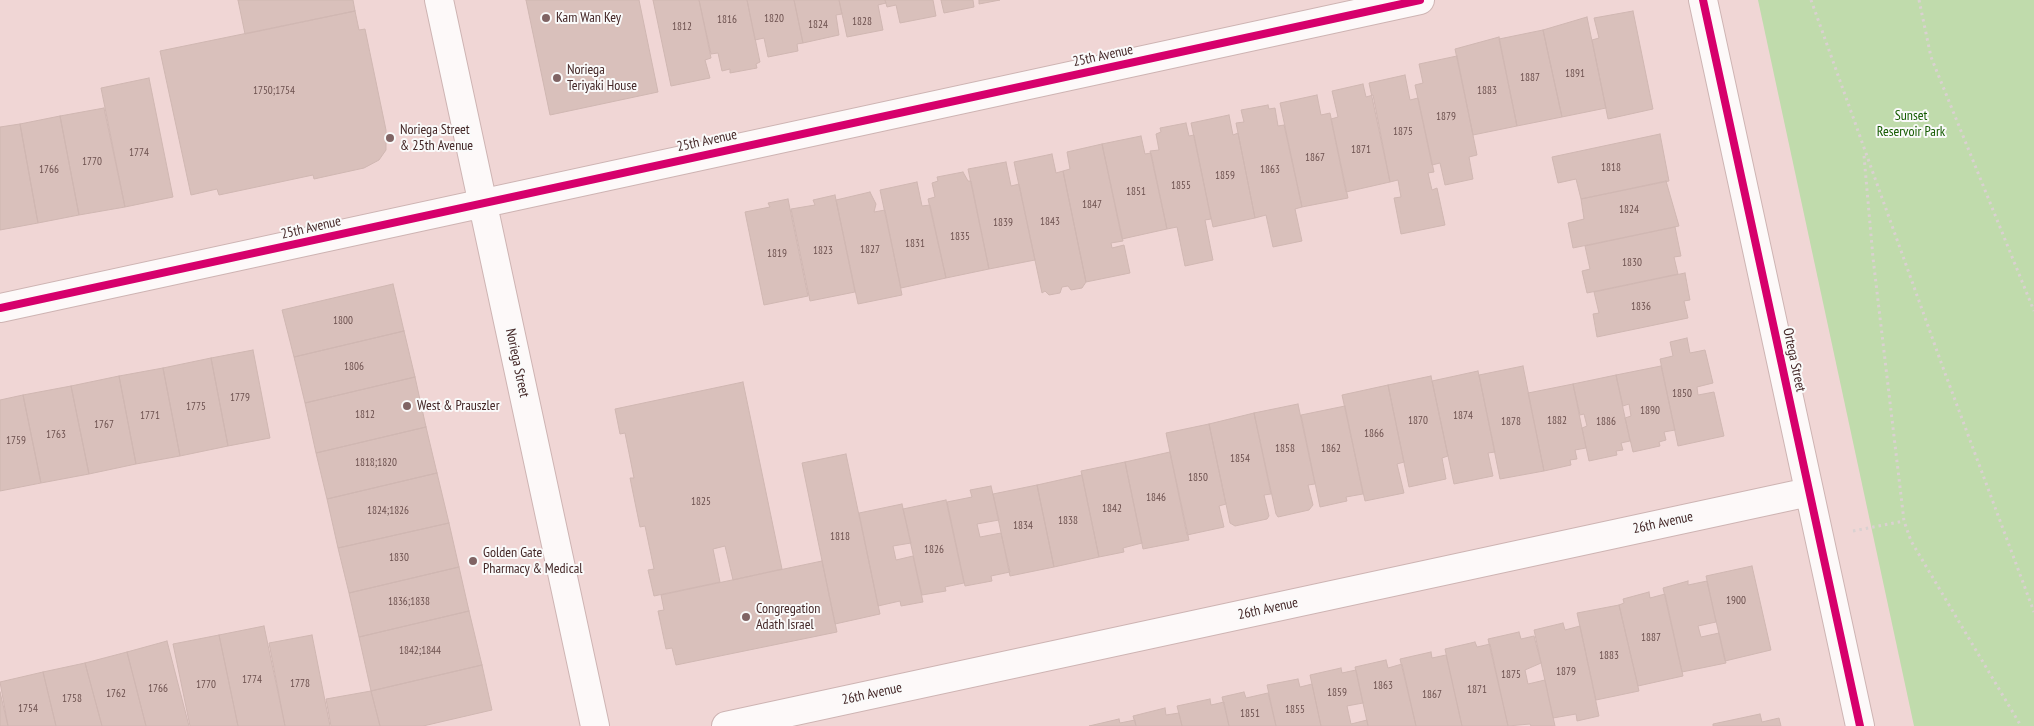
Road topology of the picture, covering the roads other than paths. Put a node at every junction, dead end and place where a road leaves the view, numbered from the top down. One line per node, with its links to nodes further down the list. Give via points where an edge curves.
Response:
1 (439, 0): 4 (street, Noriega Street)
2 (1420, 0): 4 (street, 25th Avenue)
3 (1703, 0): 6 (street, Ortega Street)
4 (482, 202): 5 (street, 25th Avenue); 7 (street, Noriega Street)
5 (0, 308)
6 (1809, 492): 8 (street, 26th Avenue); 9 (street, Ortega Street)
7 (595, 726)
8 (726, 726)
9 (1860, 726)

